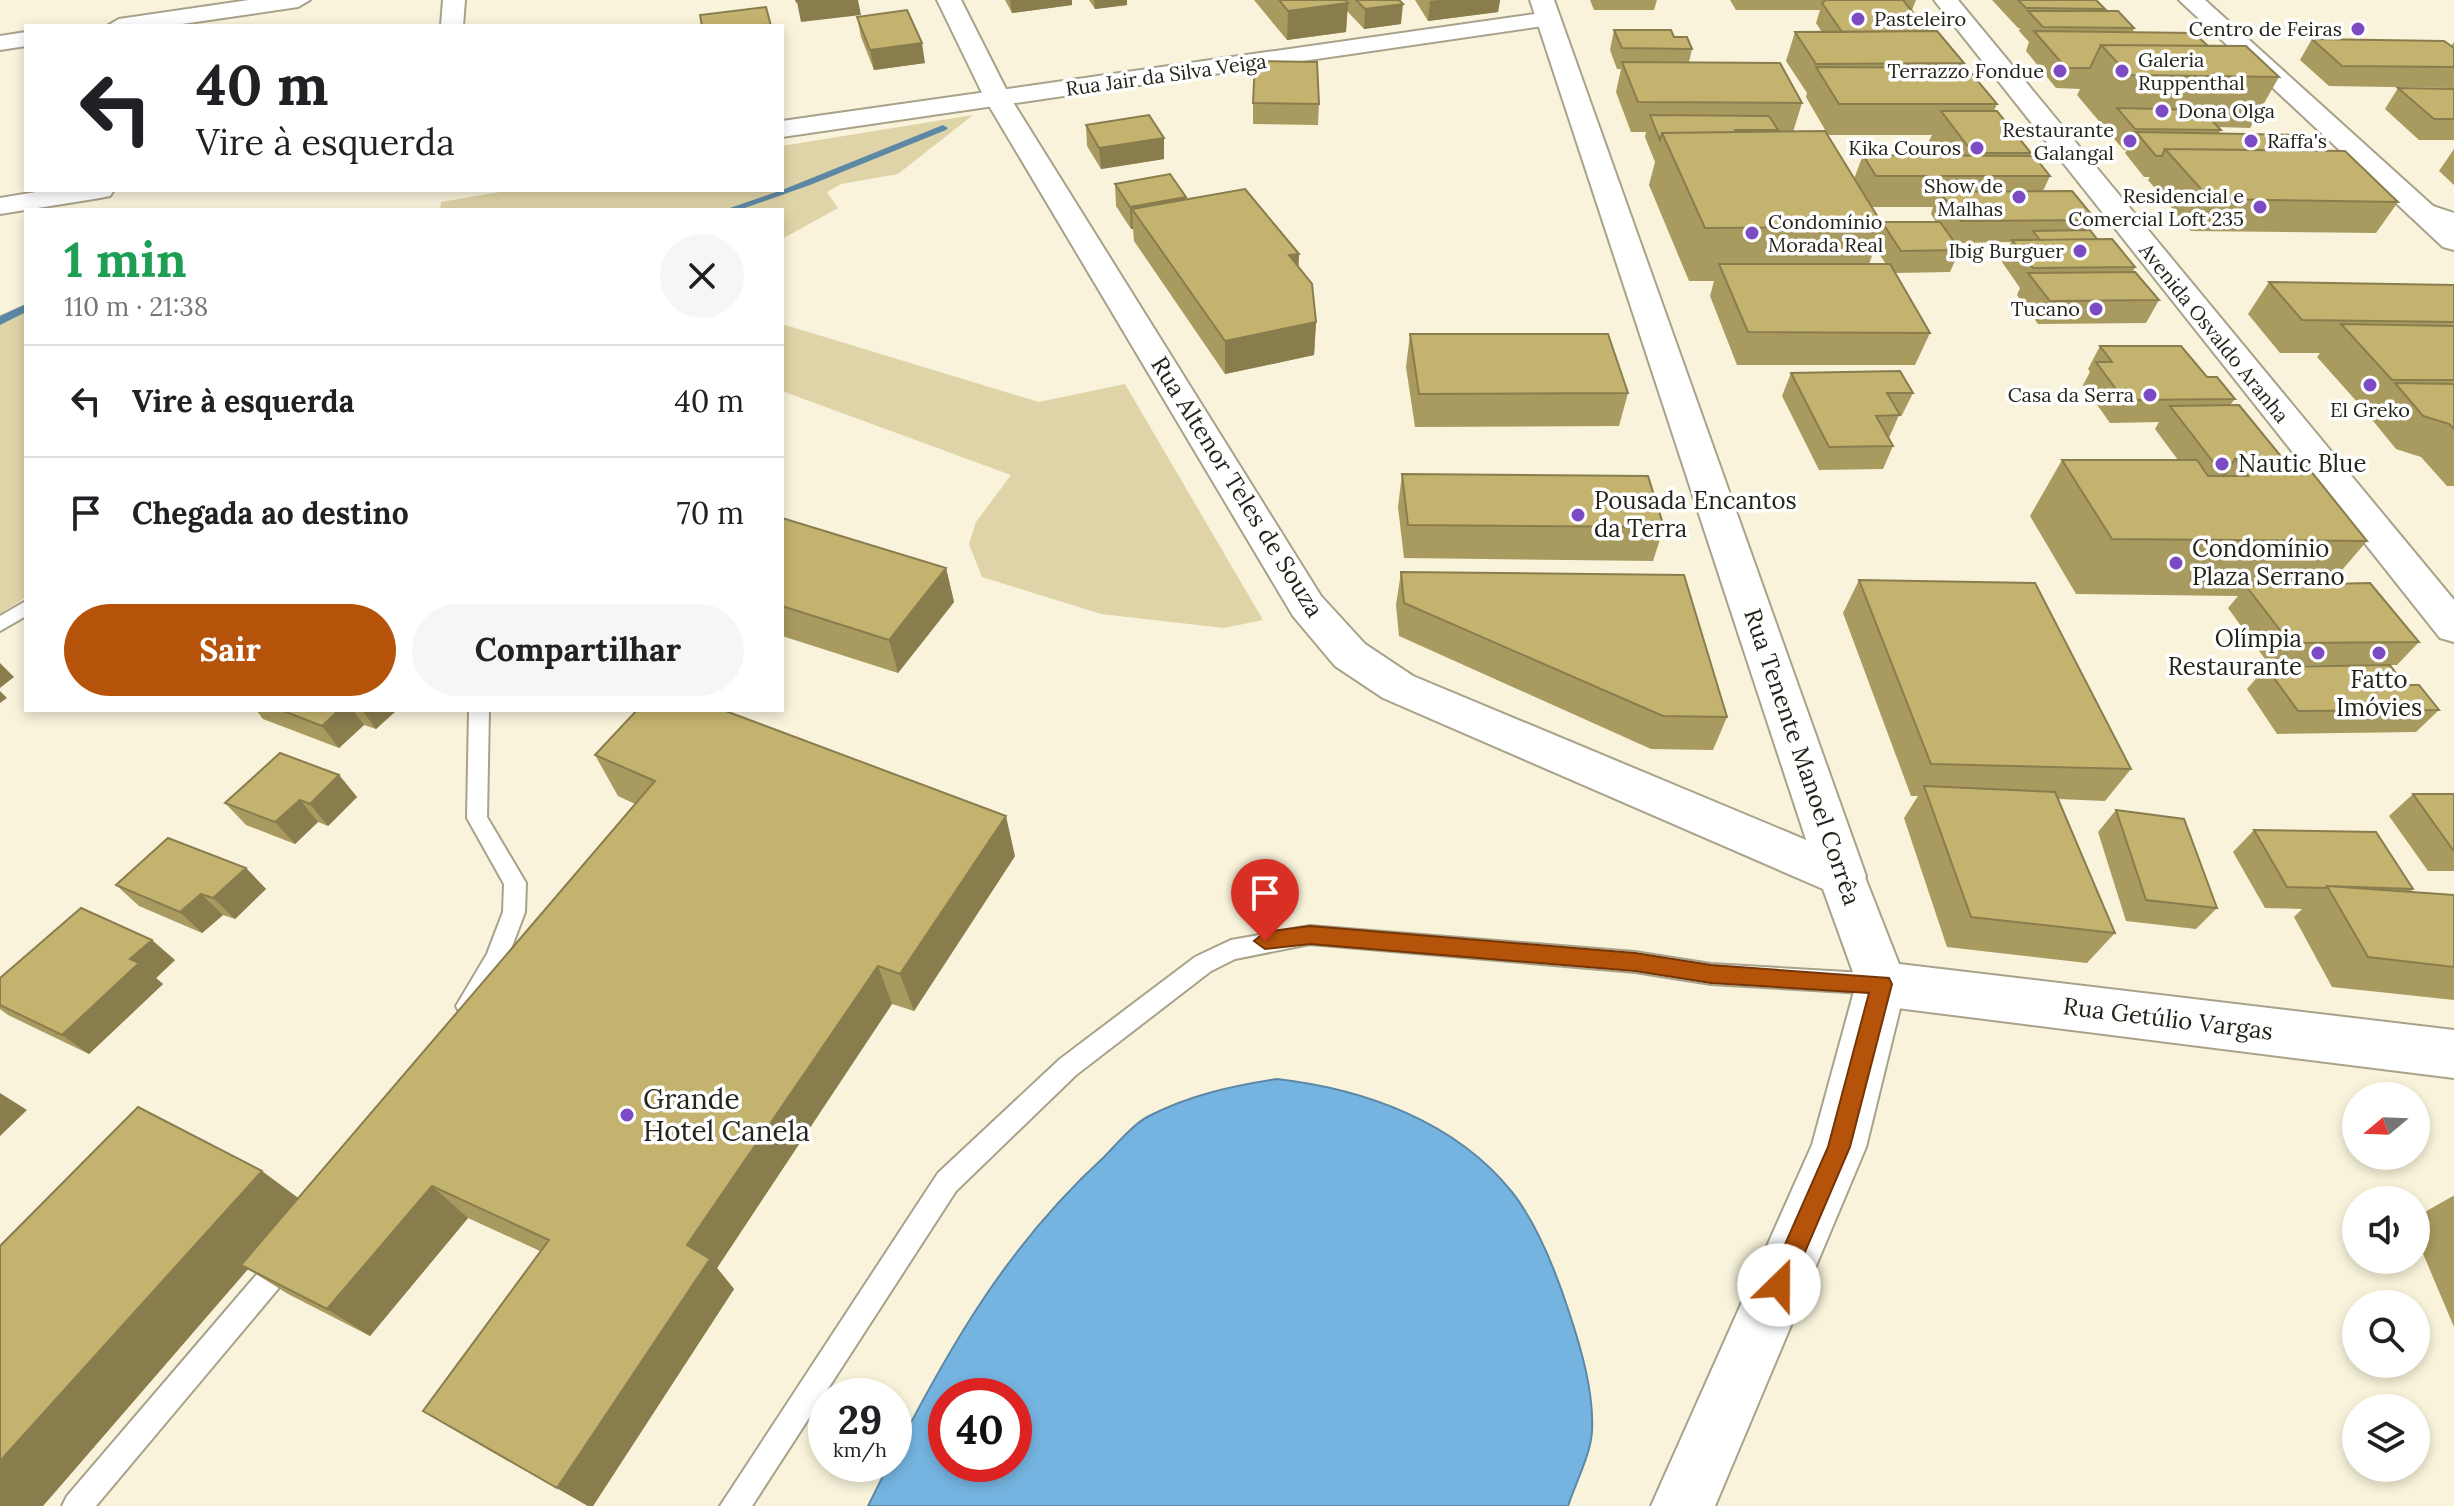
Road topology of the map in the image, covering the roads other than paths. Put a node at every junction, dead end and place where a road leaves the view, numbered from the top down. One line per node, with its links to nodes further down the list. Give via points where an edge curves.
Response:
1 (298, 0): 7 (street)
2 (454, 0): 8 (street)
3 (949, 0): 11 (street, Rua Altenor Teles de Souza)
4 (1946, 0): 20 (street, Avenida Osvaldo Aranha)
5 (2191, 0): 15 (street)
6 (1546, 10): 11 (street, Rua Jair da Silva Veiga); 22 (street, Rua Tenente Manoel Corrêa)
7 (133, 24)
8 (452, 24)
9 (24, 39): 10 (street)
10 (0, 43)
11 (998, 99): 12 (street, Rua Jair da Silva Veiga); 22 (street, Rua Altenor Teles de Souza, via 1307,606 1350,655 1398,687)
12 (784, 129)
13 (88, 192): 14 (street)
14 (0, 206)
15 (2421, 211): 16 (street); 17 (street)
16 (2454, 223)
17 (2454, 241)
18 (24, 608): 19 (lane)
19 (0, 625)
20 (2454, 628)
21 (479, 712): 24 (lane, via 477,818 515,883 514,912 497,958)
22 (1842, 876): 23 (street, Rua Tenente Manoel Corrêa)
23 (1881, 984): 25 (street, Rua Getúlio Vargas); 28 (lane, via 1711,974 1635,962 1310,935 1231,950 1203,964 1068,1067 947,1182); 29 (street, via 1839,1147)
24 (456, 1025)
25 (2454, 1054)
26 (298, 1246): 27 (lane)
27 (77, 1506)
28 (735, 1506)
29 (1683, 1506)

